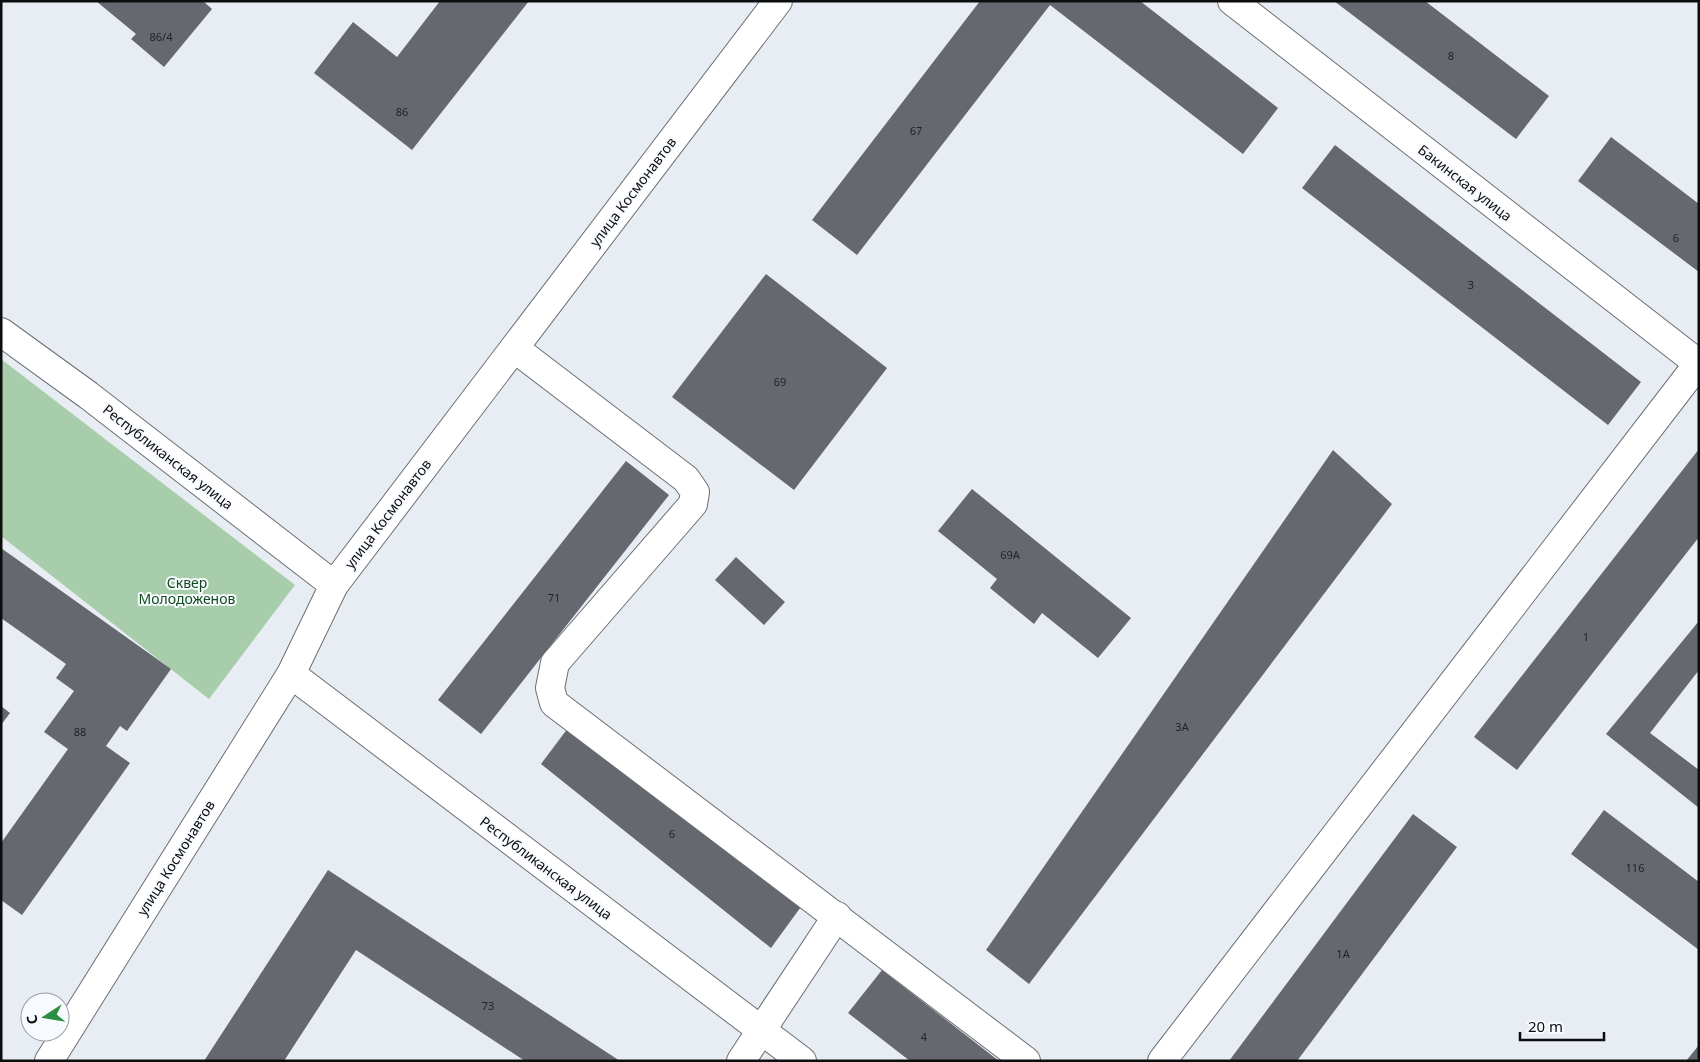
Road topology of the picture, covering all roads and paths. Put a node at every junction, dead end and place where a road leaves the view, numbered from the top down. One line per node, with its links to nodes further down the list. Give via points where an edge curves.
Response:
1 (778, 1): 4 (street, улица Космонавтов)
2 (1232, 1): 5 (street, Бакинская улица)
3 (1, 332): 6 (street, Республиканская улица)
4 (514, 348): 6 (street, улица Космонавтов); 8 (street, via 686,479 695,492 693,504 555,663 550,688 554,703)
5 (1698, 364): 14 (street)
6 (334, 585): 7 (street, улица Космонавтов)
7 (291, 674): 9 (street, Республиканская улица); 10 (street, улица Космонавтов)
8 (837, 916): 9 (street); 13 (street)
9 (761, 1030): 11 (street); 12 (street, Республиканская улица)
10 (49, 1061)
11 (741, 1061)
12 (802, 1061)
13 (1026, 1061)
14 (1162, 1061)

